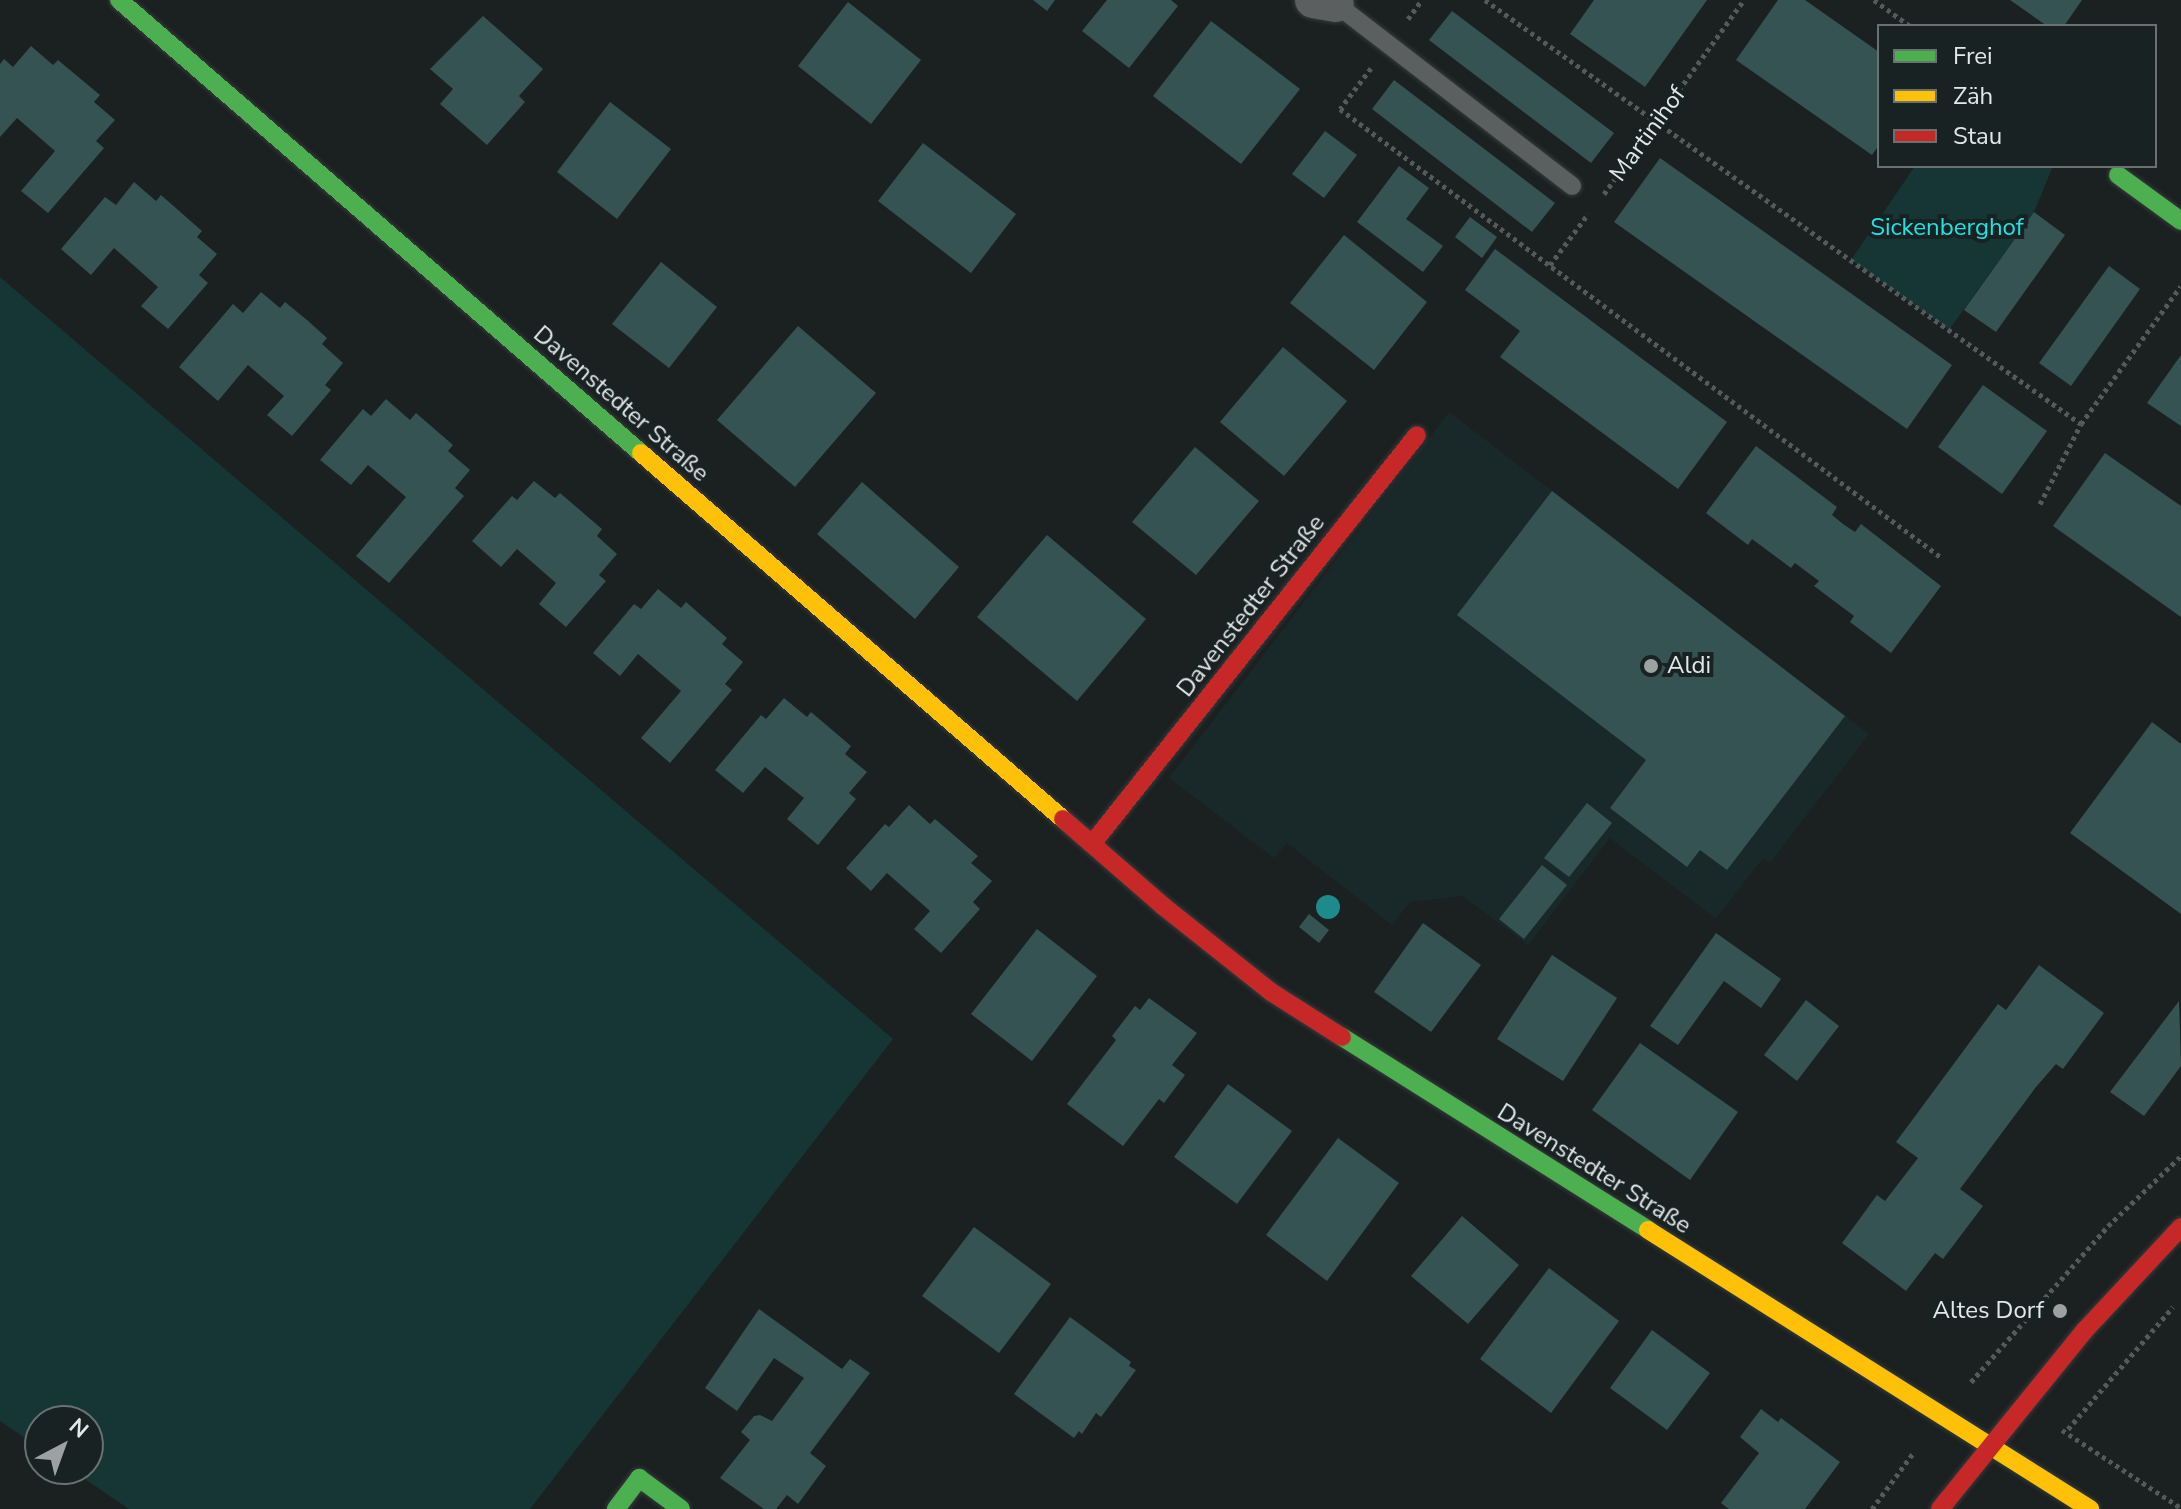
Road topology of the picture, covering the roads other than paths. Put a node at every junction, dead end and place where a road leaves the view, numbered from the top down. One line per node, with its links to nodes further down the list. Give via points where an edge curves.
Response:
1 (119, 0): 7 (street, Davenstedter Straße)
2 (1325, 2): 4 (lane, via 1390,44)
3 (2118, 175): 5 (street)
4 (1572, 186)
5 (2181, 221)
6 (1417, 435): 7 (street, Davenstedter Straße)
7 (1092, 844): 9 (street, Davenstedter Straße, via 1271,992)
8 (2181, 1227): 9 (street)
9 (1990, 1445): 12 (street); 13 (street, Davenstedter Straße)
10 (616, 1509): 11 (street, via 639,1478)
11 (681, 1509)
12 (1940, 1509)
13 (2090, 1509)

